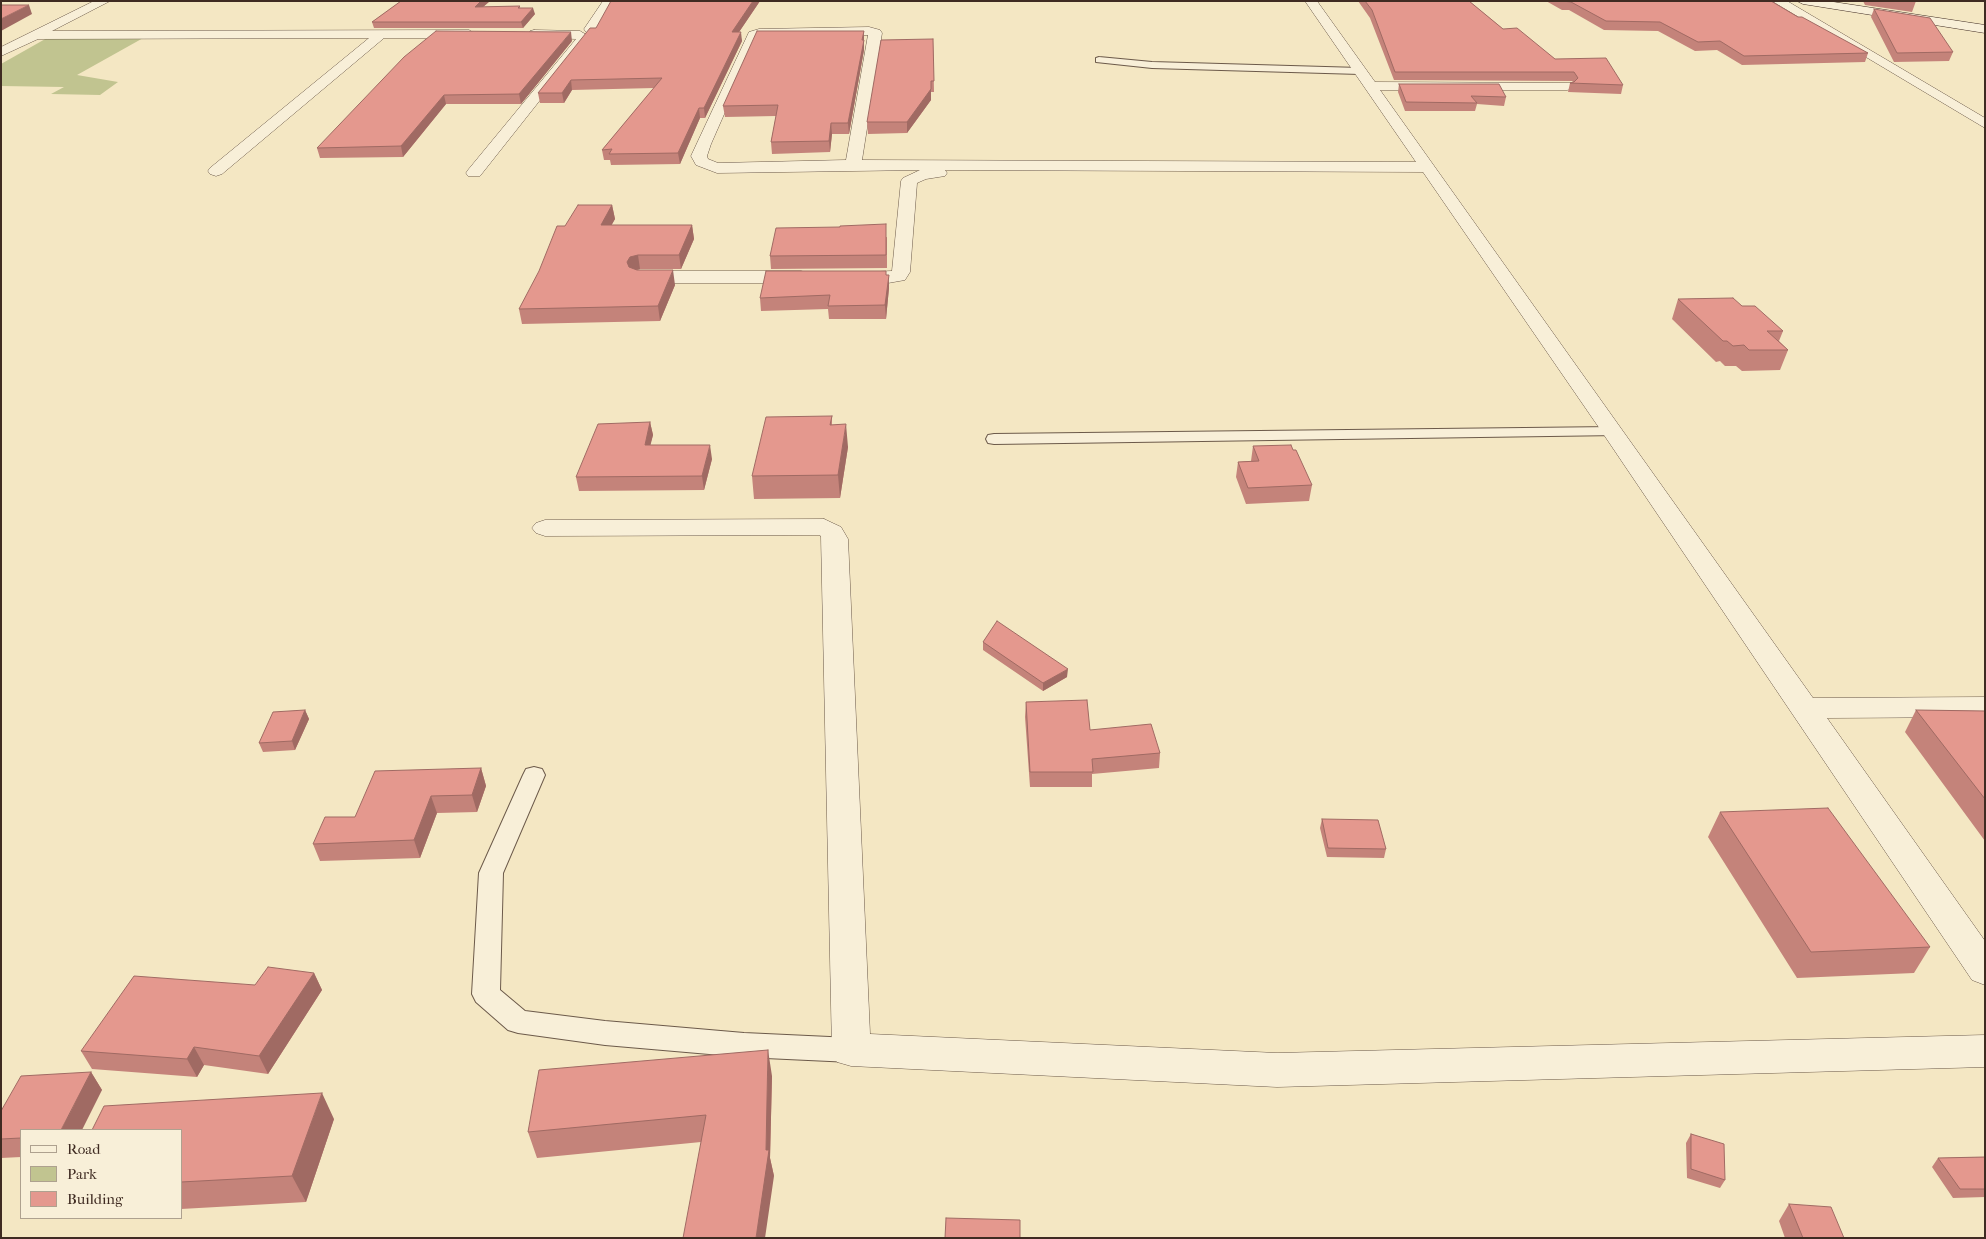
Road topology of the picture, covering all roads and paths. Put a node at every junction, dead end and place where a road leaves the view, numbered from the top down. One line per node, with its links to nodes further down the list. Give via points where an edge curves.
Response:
1 (104, 1): 10 (street)
2 (609, 1): 6 (street)
3 (1311, 1): 14 (street)
4 (1778, 1): 16 (street)
5 (1803, 1): 7 (street)
6 (590, 29)
7 (1985, 30)
8 (479, 34): 11 (street)
9 (518, 34): 20 (street, via 584,37)
10 (34, 35): 11 (street); 12 (street)
11 (380, 35): 19 (street)
12 (1, 52)
13 (1099, 60): 14 (lane)
14 (1365, 78): 15 (street); 18 (street)
15 (1567, 86)
16 (1985, 124)
17 (853, 165): 17 (street, via 717,168 702,162 699,156 703,144 753,35 876,33); 18 (street)
18 (1429, 170): 23 (street, via 923,174 909,181 901,272 898,276); 24 (street)
19 (216, 171)
20 (474, 174)
21 (640, 277): 22 (street)
22 (819, 277)
23 (839, 277)
24 (1613, 432): 25 (lane); 28 (street)
25 (994, 439)
26 (545, 528): 31 (street, via 824,527 832,532 836,549)
27 (1985, 707): 28 (street)
28 (1804, 708): 30 (street)
29 (534, 775): 31 (lane, via 491,872 486,994 518,1022 744,1045)
30 (1985, 970)
31 (851, 1050): 32 (street, via 1276,1070)
32 (1985, 1051)

